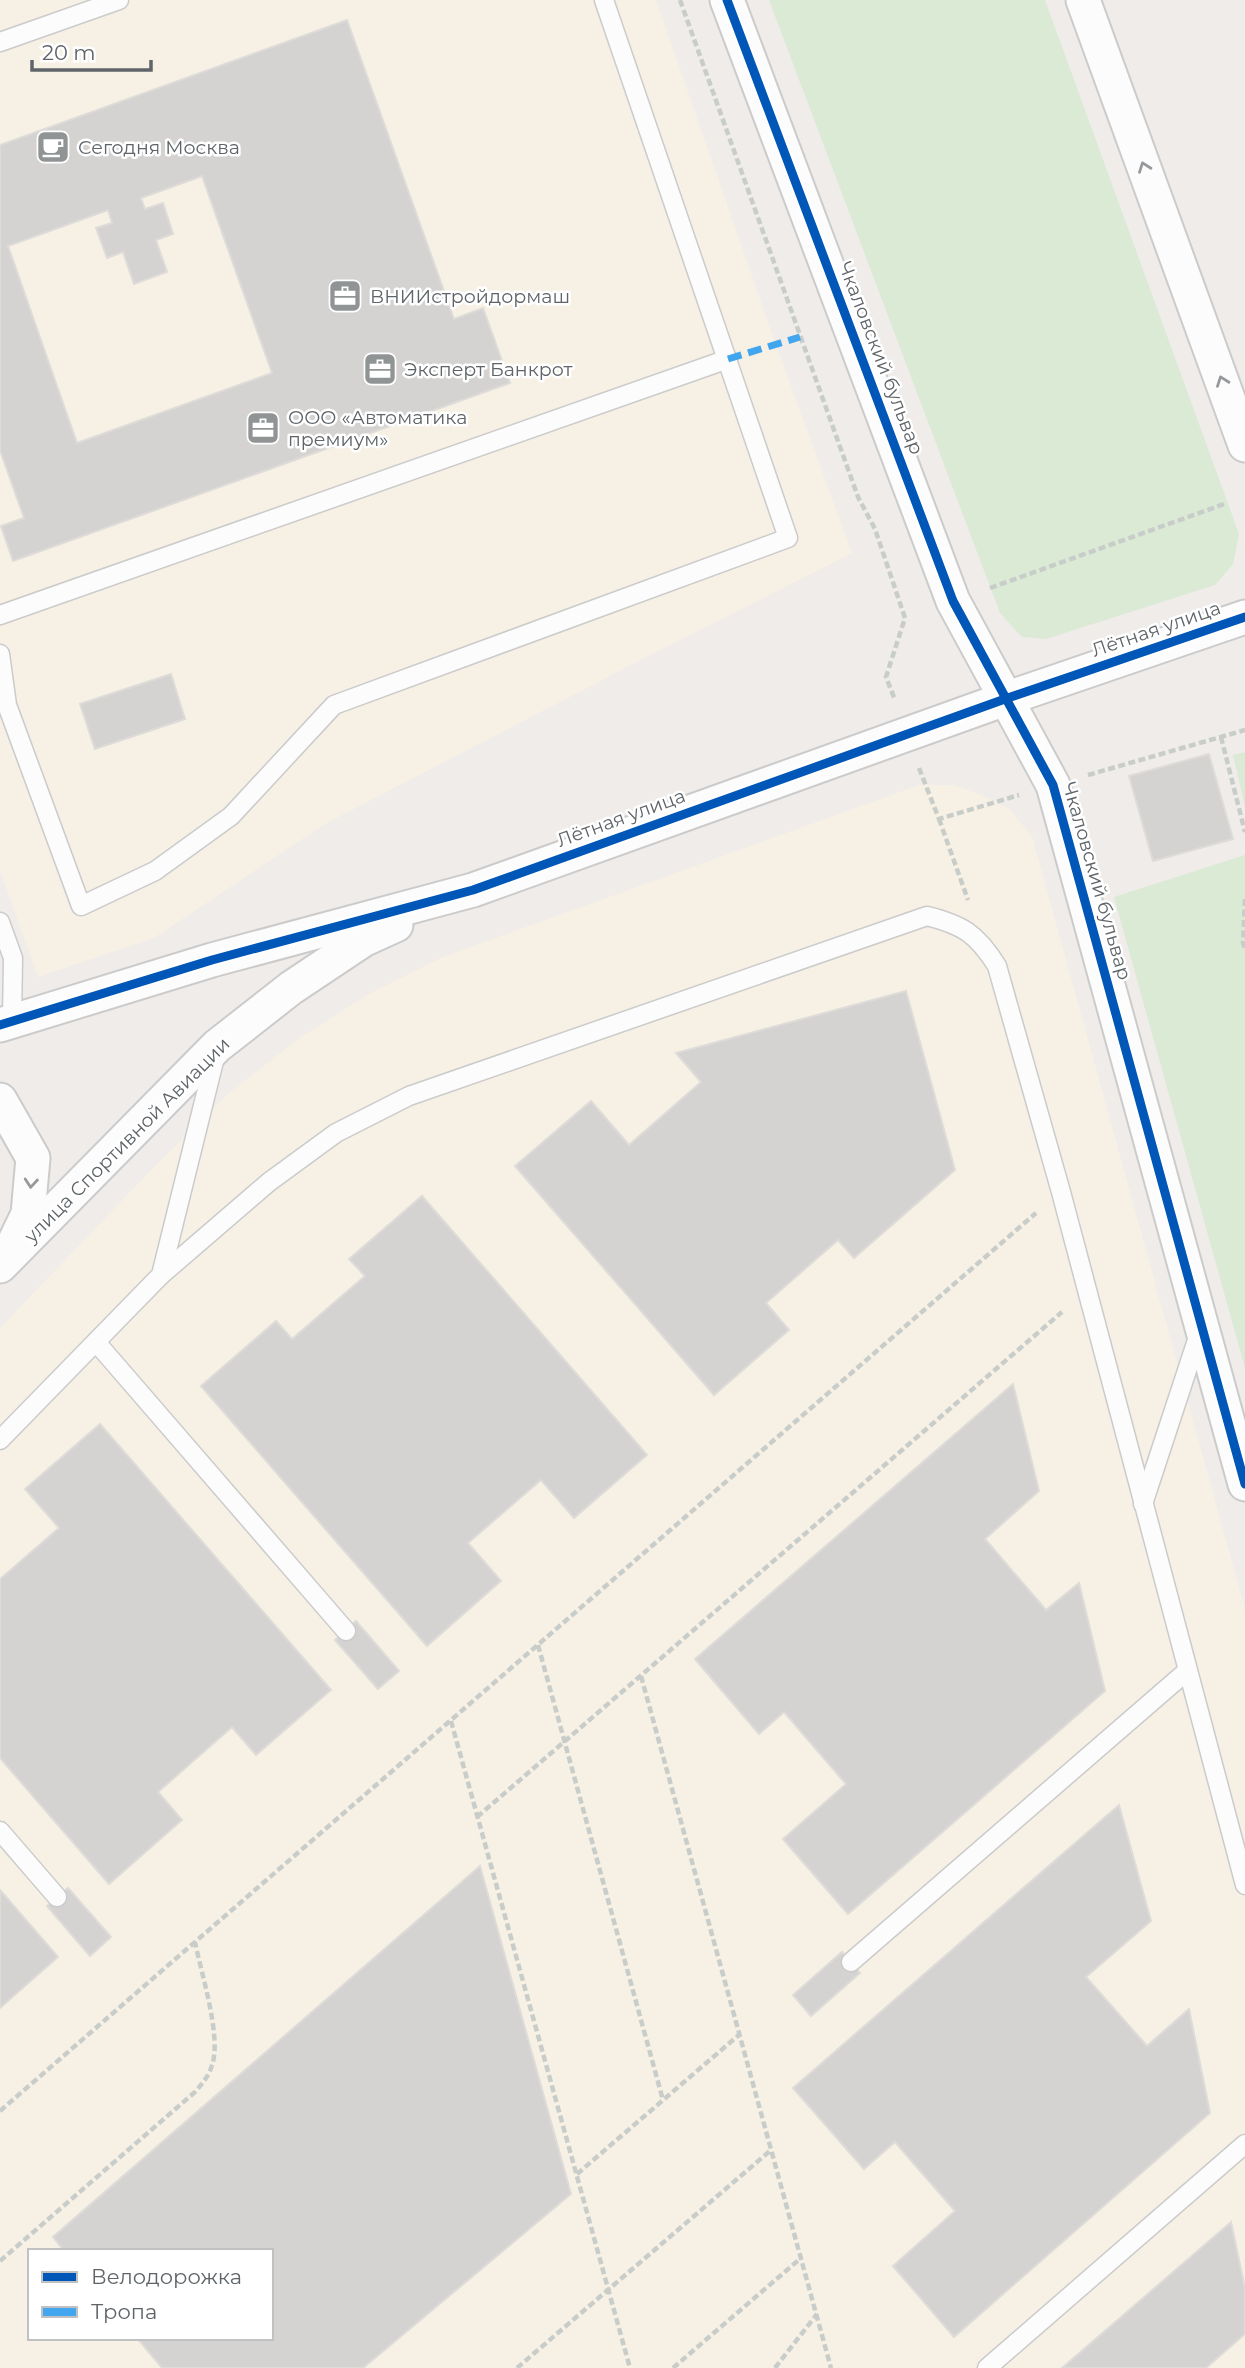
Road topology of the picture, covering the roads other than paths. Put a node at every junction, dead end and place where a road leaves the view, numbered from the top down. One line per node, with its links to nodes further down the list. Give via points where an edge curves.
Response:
1 (119, 0): 5 (lane)
2 (604, 0): 6 (lane)
3 (727, 0): 11 (street, Чкаловский бульвар, via 953,601)
4 (1083, 0): 7 (street, one-way to 4)
5 (0, 42)
6 (728, 359): 8 (lane); 10 (lane, via 788,538 334,705 230,816 155,871 81,906 7,705)
7 (1245, 445)
8 (0, 615)
9 (1245, 617): 11 (street, Лётная улица)
10 (0, 654)
11 (1005, 699): 12 (street, Лётная улица); 19 (street, Чкаловский бульвар, via 1054,785)
12 (473, 890): 14 (street, Лётная улица, via 212,960); 15 (street, улица Спортивной Авиации, via 363,940 291,988)
13 (0, 922): 14 (lane, via 13,958)
14 (6, 1023)
15 (218, 1046): 17 (street, улица Спортивной Авиации); 18 (lane)
16 (0, 1100): 17 (street, one-way to 17, via 33,1158 28,1214)
17 (3, 1264)
18 (161, 1275): 20 (lane); 23 (lane, via 217,1224 336,1133 408,1096 927,916 971,932 997,966)
19 (1202, 1325): 22 (street, Чкаловский бульвар); 23 (lane)
20 (96, 1342): 21 (lane); 24 (lane)
21 (0, 1440)
22 (1245, 1484)
23 (1143, 1503): 25 (lane)
24 (346, 1630)
25 (1187, 1671): 27 (lane); 29 (lane)
26 (0, 1831): 28 (lane)
27 (1245, 1885)
28 (57, 1897)
29 (851, 1962)
30 (1245, 2144): 31 (lane)
31 (987, 2368)

